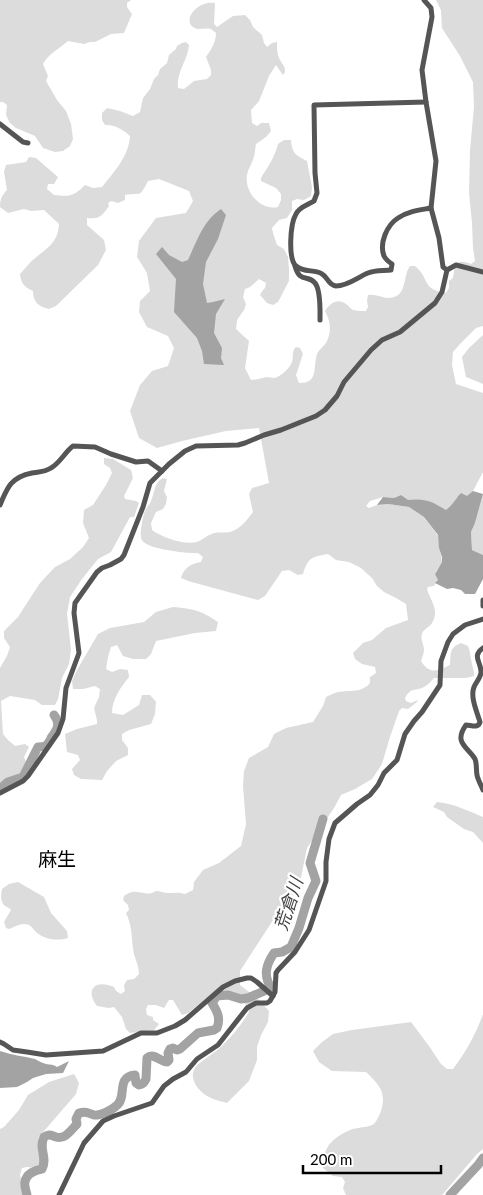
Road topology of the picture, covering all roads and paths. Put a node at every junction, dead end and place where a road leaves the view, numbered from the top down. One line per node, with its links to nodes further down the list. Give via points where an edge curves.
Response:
1 (424, 0): 2 (street, via 432,17 422,70)
2 (426, 102): 5 (street, via 436,161); 6 (street, via 314,105 317,193 314,201 300,208 292,224)
3 (0, 124): 4 (street)
4 (28, 143)
5 (431, 208): 6 (street, via 410,211 388,229 383,244 385,257 392,264 391,270 369,272 337,286 321,273); 7 (street)
6 (295, 266): 9 (street, via 299,275 317,287)
7 (447, 270): 8 (street, via 456,265); 10 (street, via 442,292 435,303 400,332 382,340 371,350 325,410 245,443 196,446 175,458)
8 (483, 272)
9 (320, 320)
10 (162, 471): 11 (street, via 148,461 136,462 95,447 74,446 51,468 28,474 10,484); 17 (street, via 150,483 124,555 97,572 75,603 79,653 66,688 58,734 28,776)
11 (0, 506)
12 (483, 600): 13 (street)
13 (483, 606)
14 (483, 619): 18 (street, via 453,634 441,661 440,685 405,734 397,760 384,772 370,795 335,823 326,862 326,881 312,921 304,938 278,970)
15 (483, 648): 16 (street, via 478,653 481,672 472,692 480,722 474,727 466,725 461,736 462,744 475,760)
16 (483, 790)
17 (0, 793)
18 (273, 996): 19 (street, via 252,978 235,981 175,1026 156,1033 141,1033 103,1051 46,1055 13,1050); 20 (street, via 267,1003 247,1008 218,1045 186,1072 173,1078 152,1103 104,1122 84,1142)
19 (0, 1042)
20 (59, 1195)

